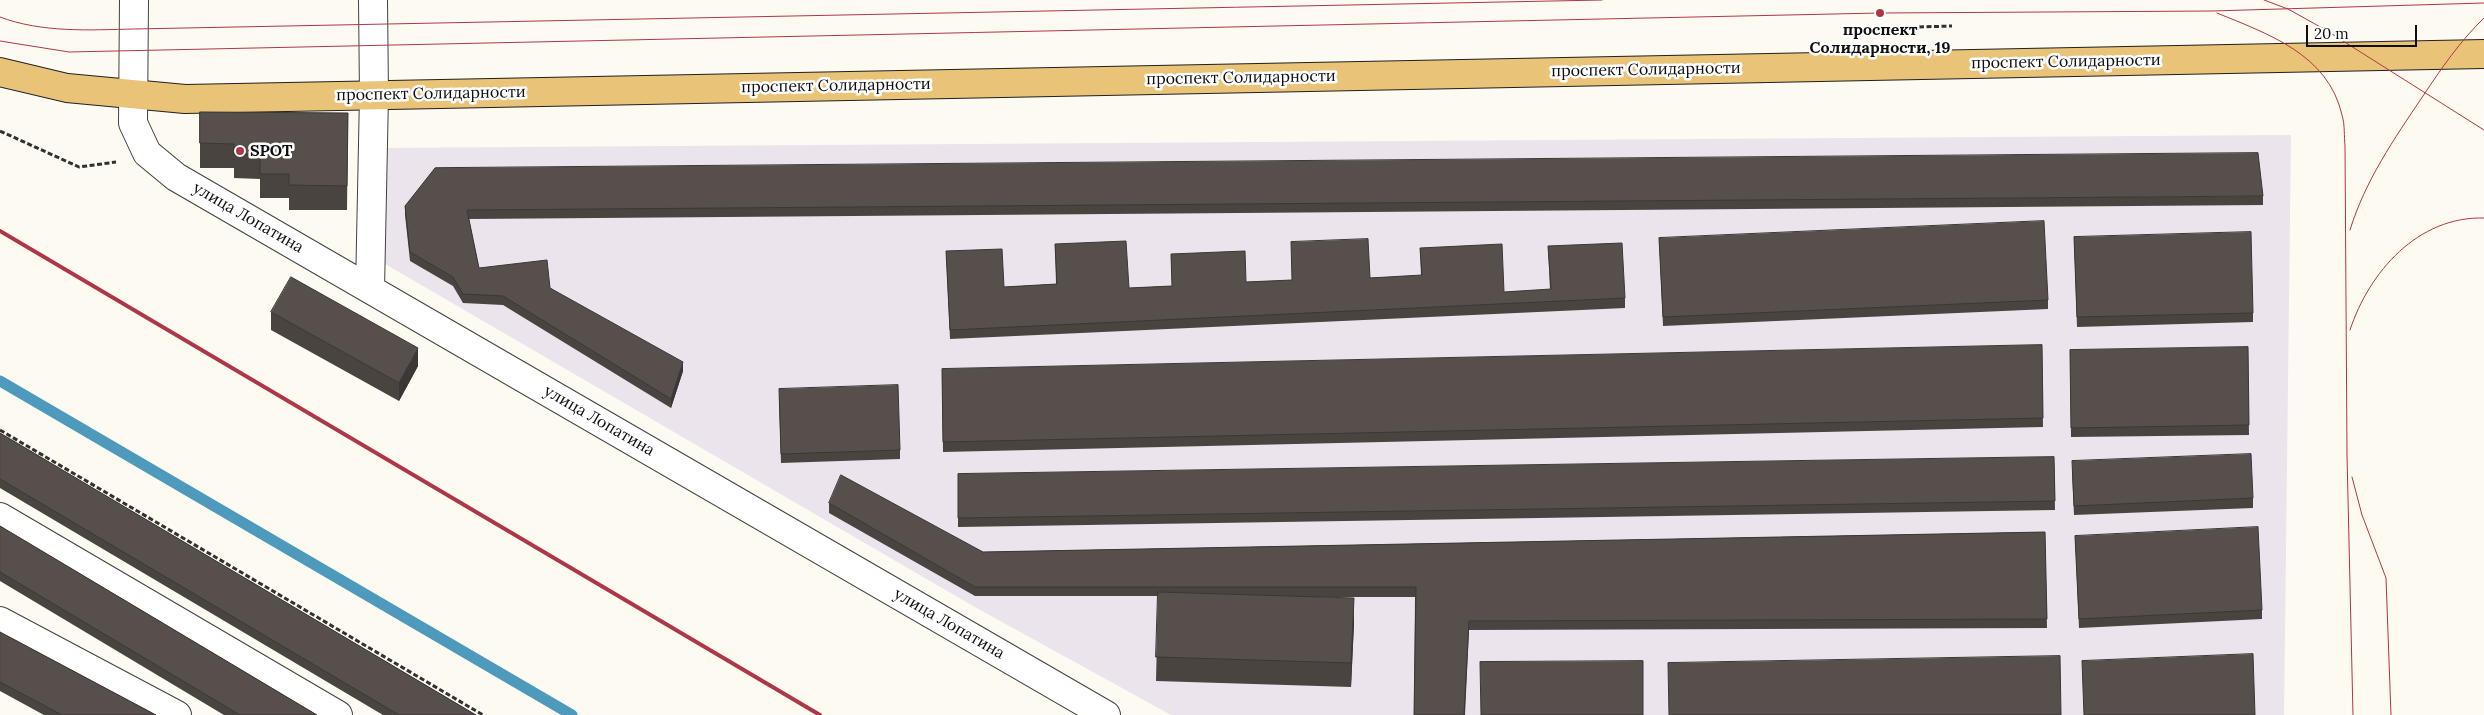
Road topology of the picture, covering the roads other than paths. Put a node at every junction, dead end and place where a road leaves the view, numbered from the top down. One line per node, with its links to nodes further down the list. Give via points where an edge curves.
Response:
1 (134, 0): 5 (street, улица Лопатина)
2 (373, 0): 6 (street)
3 (2484, 54): 6 (main road, проспект Солидарности)
4 (0, 72): 5 (main road, проспект Солидарности, via 67,88)
5 (133, 95): 6 (main road, проспект Солидарности, via 185,99); 7 (street, улица Лопатина, via 133,123 147,153 176,177)
6 (374, 95): 7 (street)
7 (370, 289): 12 (street, улица Лопатина)
8 (0, 517): 11 (street)
9 (0, 621): 10 (street)
10 (177, 715)
11 (338, 715)
12 (1106, 715)

